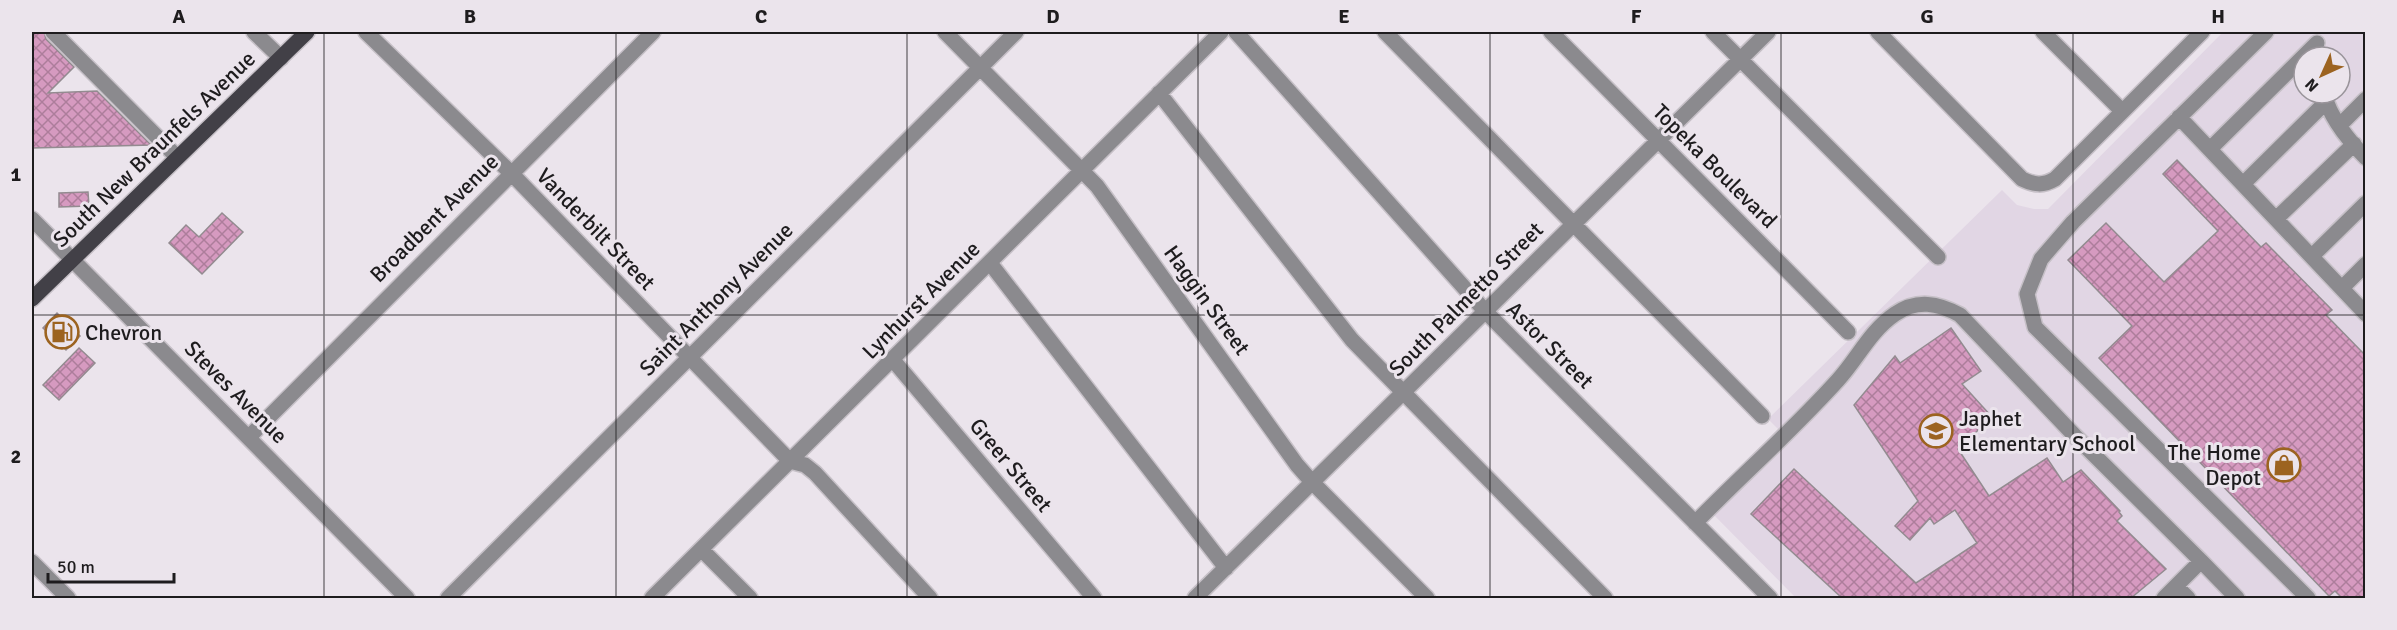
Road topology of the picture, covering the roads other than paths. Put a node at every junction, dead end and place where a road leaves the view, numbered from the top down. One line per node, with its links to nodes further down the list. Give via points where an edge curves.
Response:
1 (53, 32): 32 (street)
2 (254, 32): 19 (street)
3 (307, 32): 19 (main road, South New Braunfels Avenue)
4 (366, 32): 35 (street, Vanderbilt Street)
5 (653, 32): 35 (street, Broadbent Avenue)
6 (945, 32): 21 (street, Haggin Street)
7 (1016, 32): 21 (street, Saint Anthony Avenue)
8 (1221, 32): 22 (street, Lynhurst Avenue)
9 (1236, 32): 48 (street, Astor Street)
10 (1385, 32): 40 (street)
11 (1551, 32): 29 (street, Topeka Boulevard)
12 (1713, 32): 20 (street)
13 (1768, 32): 20 (street, South Palmetto Street)
14 (1878, 32): 26 (street, via 2032,184 2046,184 2055,178)
15 (2043, 32): 26 (street)
16 (2202, 32): 26 (street)
17 (2266, 32): 27 (street)
18 (2317, 44): 31 (street)
19 (280, 58): 32 (main road, South New Braunfels Avenue)
20 (1740, 59): 29 (street, South Palmetto Street); 42 (street)
21 (980, 68): 34 (street, Haggin Street); 51 (street, Saint Anthony Avenue)
22 (1159, 93): 34 (street, Lynhurst Avenue); 53 (street, via 1352,340)
23 (2366, 99): 28 (street)
24 (2318, 105): 36 (street)
25 (2329, 105): 28 (street)
26 (2122, 111)
27 (2179, 117): 31 (street); 78 (street, via 2041,259 2027,294 2032,316 2035,327)
28 (2340, 125): 30 (street)
29 (1659, 140): 40 (street, South Palmetto Street); 50 (street, Topeka Boulevard)
30 (2354, 144): 33 (street); 39 (street)
31 (2210, 149): 36 (street)
32 (177, 157): 43 (main road, South New Braunfels Avenue)
33 (2366, 158)
34 (1082, 171): 44 (street, Lynhurst Avenue); 57 (street, Haggin Street, via 1097,186)
35 (511, 173): 51 (street, Vanderbilt Street); 55 (street, Broadbent Avenue)
36 (2243, 184): 39 (street)
37 (2366, 203): 41 (street)
38 (32, 219): 43 (street, Steves Avenue)
39 (2276, 219): 41 (street)
40 (1574, 224): 48 (street, South Palmetto Street); 54 (street)
41 (2312, 256): 46 (street)
42 (1938, 257)
43 (71, 258): 47 (main road, South New Braunfels Avenue); 55 (street, Steves Avenue)
44 (990, 263): 52 (street, Lynhurst Avenue); 62 (street)
45 (2366, 264): 46 (street)
46 (2342, 288): 49 (street)
47 (32, 298)
48 (1485, 311): 53 (street, South Palmetto Street); 58 (street, Astor Street)
49 (2366, 314)
50 (1848, 332)
51 (689, 358): 56 (street, Vanderbilt Street); 66 (street, Saint Anthony Avenue)
52 (893, 360): 56 (street, Lynhurst Avenue); 70 (street, Greer Street)
53 (1402, 393): 57 (street, South Palmetto Street); 73 (street)
54 (1762, 416)
55 (249, 437): 65 (street, Steves Avenue)
56 (790, 461): 59 (street, Lynhurst Avenue); 69 (street, Vanderbilt Street, via 806,465 815,473)
57 (1312, 482): 62 (street, South Palmetto Street); 72 (street, Haggin Street)
58 (1695, 523): 60 (street, via 1840,379 1864,343 1894,314 1925,304 1942,305 1960,315); 74 (street, Astor Street)
59 (702, 550): 67 (street, Lynhurst Avenue); 68 (street)
60 (2201, 561): 63 (street); 77 (street)
61 (32, 562): 64 (street)
62 (1226, 568): 71 (street, South Palmetto Street)
63 (2176, 586): 75 (street); 76 (street)
64 (68, 598)
65 (407, 598)
66 (448, 598)
67 (652, 598)
68 (750, 598)
69 (930, 598)
70 (1094, 598)
71 (1195, 598)
72 (1427, 598)
73 (1605, 598)
74 (1770, 598)
75 (2164, 598)
76 (2188, 598)
77 (2238, 598)
78 (2308, 598)

